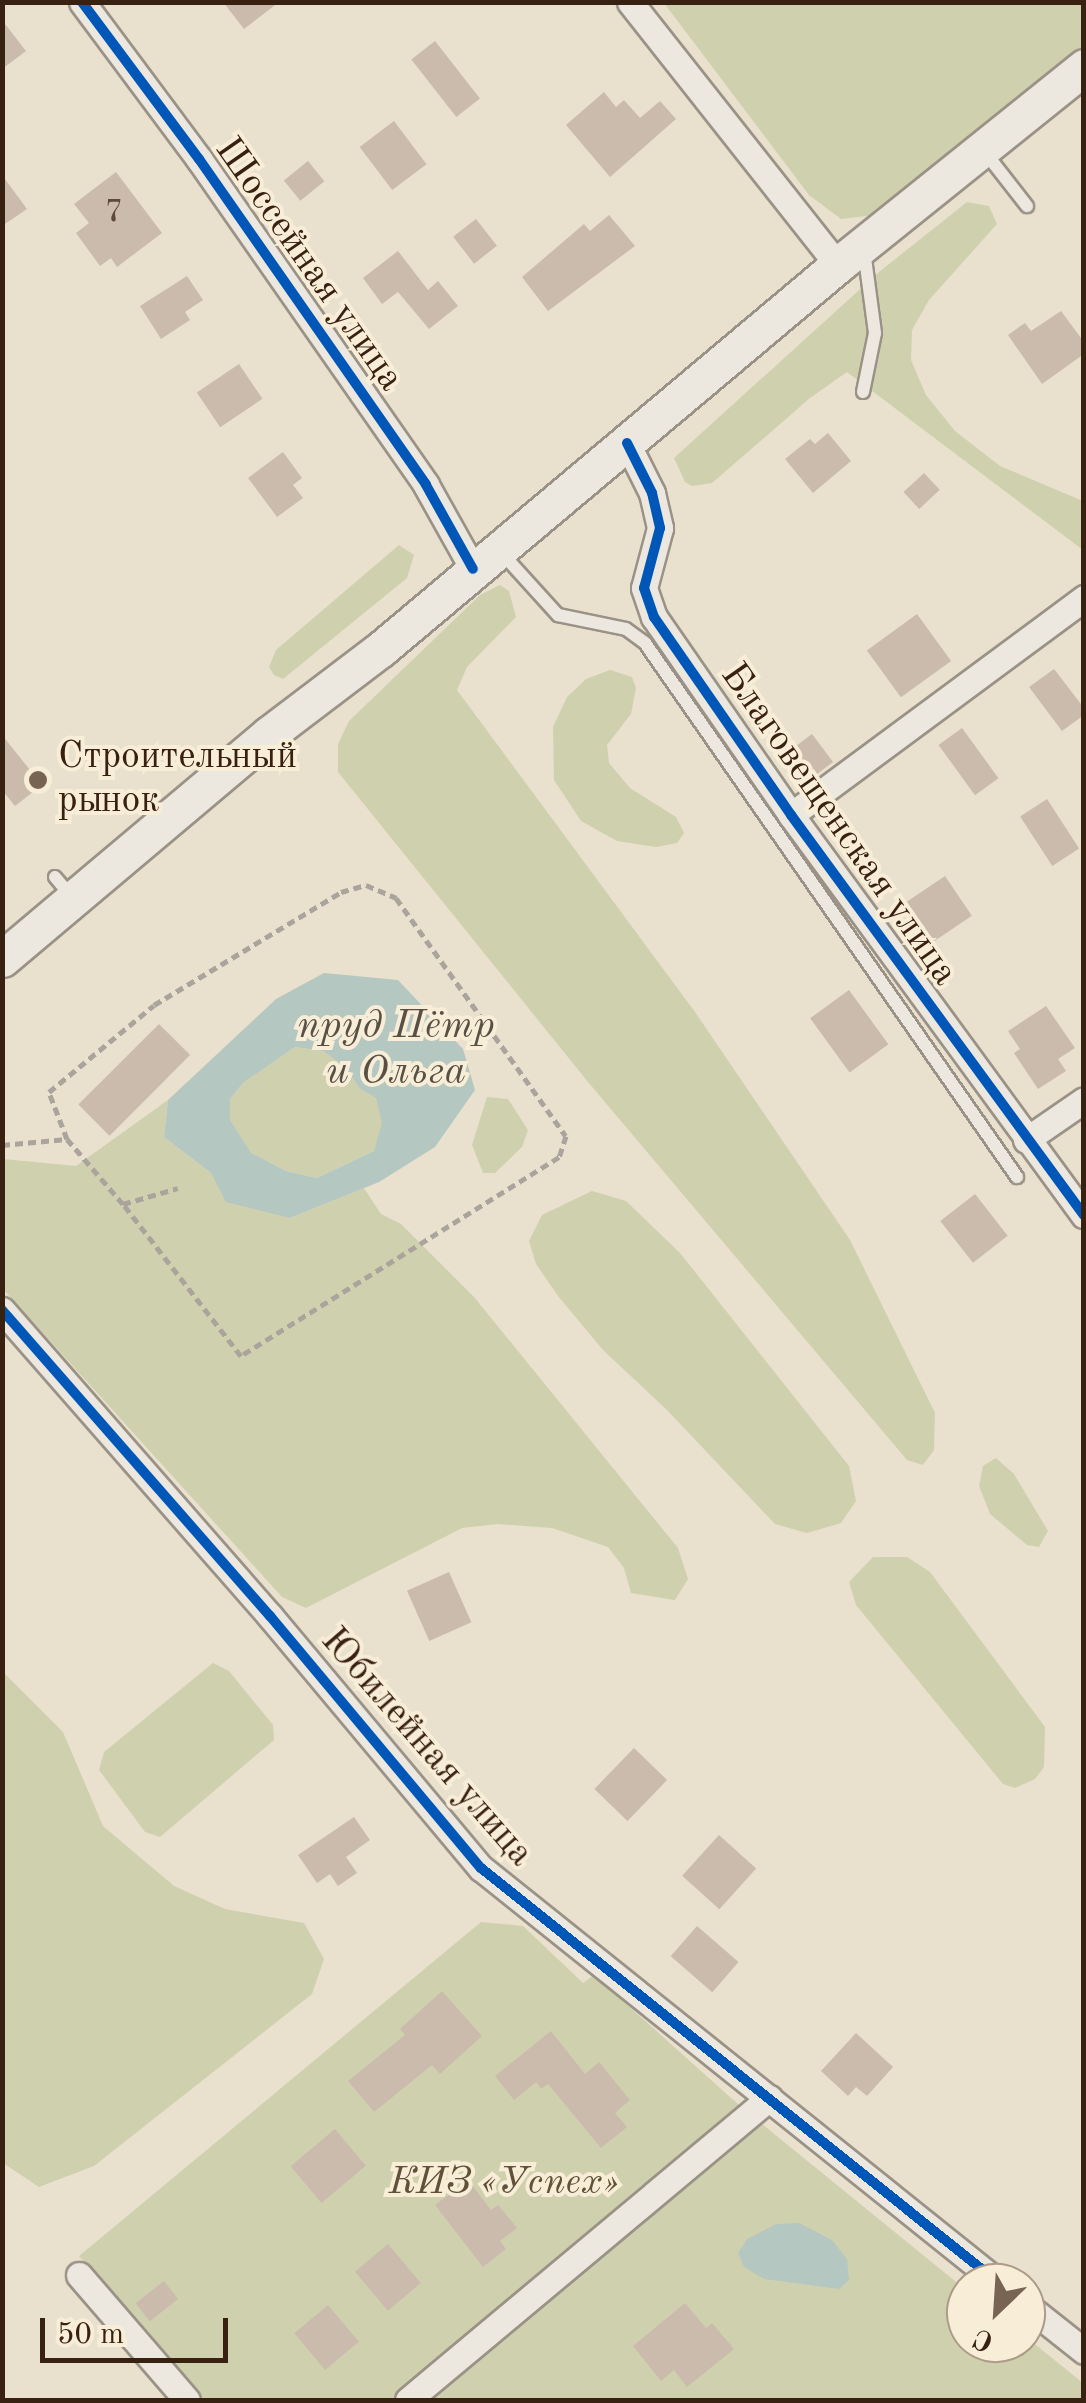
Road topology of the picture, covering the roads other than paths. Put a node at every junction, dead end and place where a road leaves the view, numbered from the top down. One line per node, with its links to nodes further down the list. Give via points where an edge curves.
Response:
1 (82, 2): 9 (street, Шоссейная улица)
2 (630, 2): 6 (street)
3 (1084, 67): 4 (main road)
4 (982, 149): 5 (lane); 6 (main road)
5 (1027, 206)
6 (850, 255): 7 (lane, via 875,333); 8 (main road)
7 (862, 392)
8 (627, 443): 9 (main road); 11 (street, Благовещенская улица, via 652,493 660,528 644,588 654,616)
9 (485, 559): 12 (main road, via 64,888); 15 (lane, via 558,615 626,629 644,642)
10 (1084, 598): 11 (street)
11 (792, 814): 14 (street, Благовещенская улица)
12 (2, 959)
13 (1084, 1100): 14 (street)
14 (1026, 1140): 16 (street, Благовещенская улица)
15 (1018, 1177)
16 (1084, 1215)
17 (2, 1310): 18 (street, Юбилейная улица, via 481,1868)
18 (769, 2098): 19 (street, Юбилейная улица); 24 (street)
19 (974, 2263)
20 (80, 2275): 23 (street)
21 (1046, 2321): 22 (street)
22 (1084, 2351)
23 (187, 2400)
24 (408, 2400)

